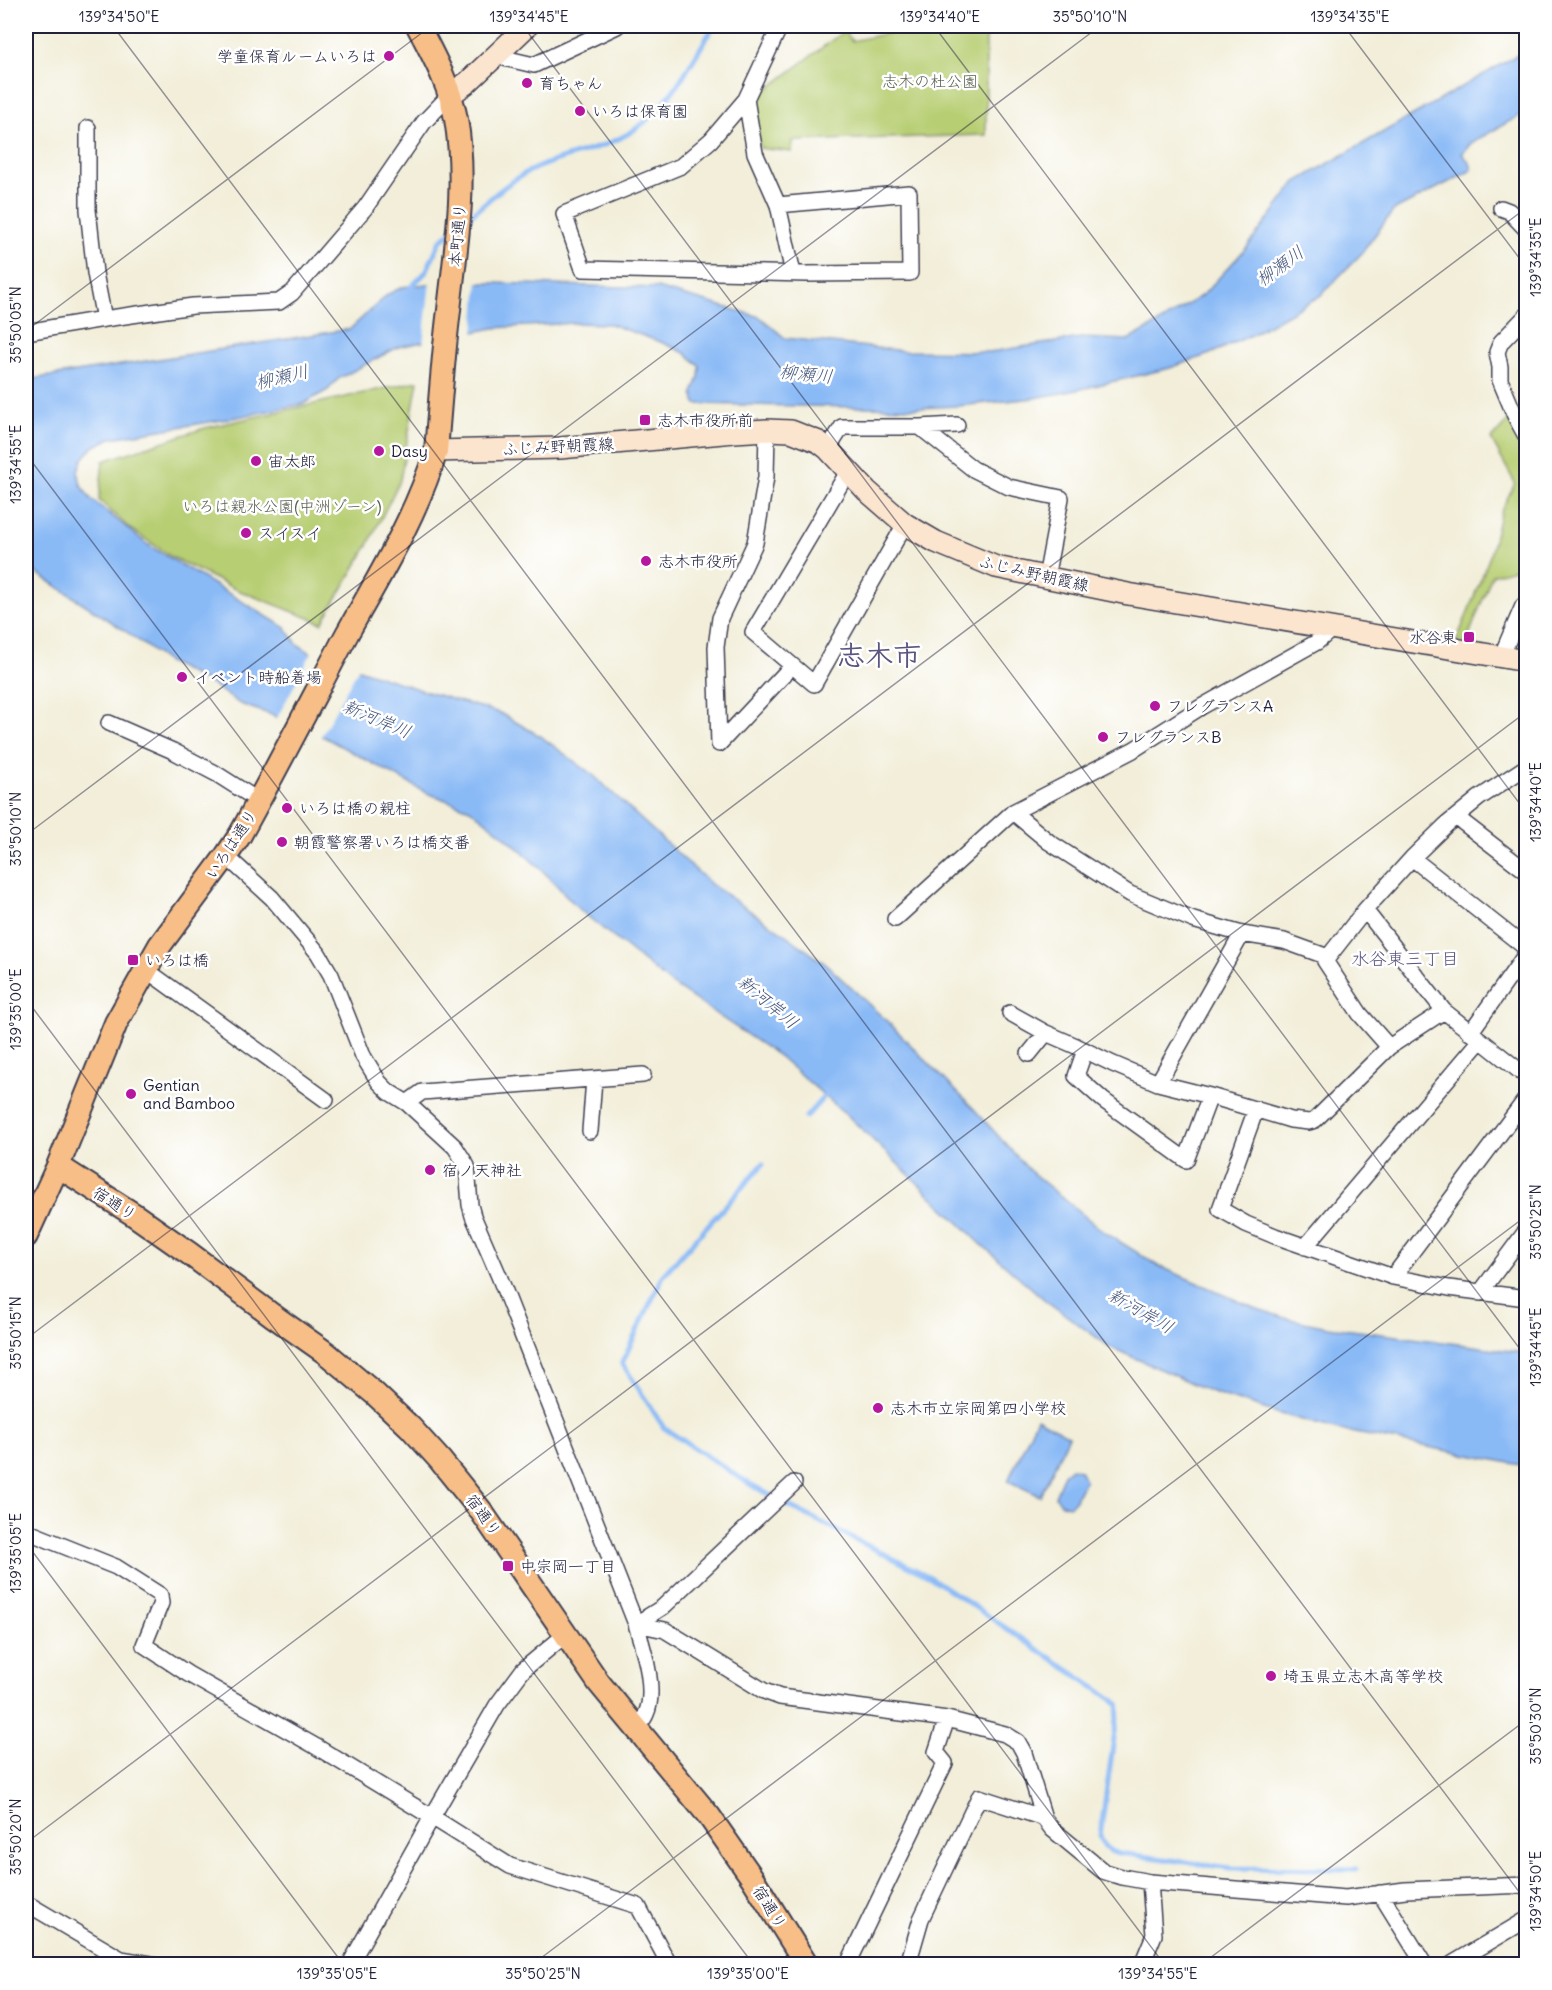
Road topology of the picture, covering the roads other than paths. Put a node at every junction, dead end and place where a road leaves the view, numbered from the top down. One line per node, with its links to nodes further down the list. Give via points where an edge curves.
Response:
1 (418, 26): 6 (main road, 本町通り)
2 (527, 26): 5 (main road)
3 (618, 26): 5 (street, via 534,65)
4 (780, 26): 7 (street)
5 (495, 56): 6 (main road)
6 (450, 95): 14 (street, via 424,122 365,208 292,293 279,302 193,306); 22 (main road, 本町通り, via 456,118 461,185)
7 (746, 99): 9 (street, via 755,153); 12 (street, via 711,140 681,166 564,214 583,269)
8 (88, 128): 14 (street, via 88,210)
9 (778, 205): 12 (street); 12 (street, via 909,193 910,273)
10 (1501, 208): 11 (street)
11 (1527, 229)
12 (793, 273)
13 (1527, 316): 16 (street, via 1501,342 1497,352 1500,381)
14 (104, 319): 15 (street)
15 (26, 332)
16 (1521, 413): 20 (street)
17 (957, 425): 18 (street)
18 (920, 427): 21 (street, via 842,427); 25 (street, via 974,469 1009,487 1061,498)
19 (767, 430): 21 (main road, ふじみ野朝霞線, via 805,435); 22 (main road, ふじみ野朝霞線, via 560,448); 30 (street, via 766,477 756,543 720,618 716,647 719,744)
20 (1527, 436)
21 (828, 449): 23 (main road, ふじみ野朝霞線)
22 (436, 451): 33 (main road, いろは通り, via 407,525)
23 (849, 470): 24 (main road, ふじみ野朝霞線); 30 (street, via 753,632)
24 (905, 524): 25 (main road, ふじみ野朝霞線, via 975,560); 30 (street, via 813,684)
25 (1046, 578): 27 (main road, ふじみ野朝霞線)
26 (1527, 603): 28 (street)
27 (1332, 628): 28 (main road, ふじみ野朝霞線); 34 (street, via 1317,642 1133,750)
28 (1501, 657): 29 (main road, ふじみ野朝霞線)
29 (1527, 661)
30 (792, 666)
31 (109, 723): 33 (street, via 173,751)
32 (1527, 767): 35 (street)
33 (259, 801): 36 (main road, いろは通り)
34 (1013, 812): 40 (street); 41 (street, via 1048,842 1131,894 1193,920)
35 (1456, 816): 37 (street); 38 (street)
36 (226, 856): 45 (main road, いろは通り); 60 (street, via 272,898 318,953 371,1071 389,1092)
37 (1412, 858): 39 (street); 42 (street)
38 (1527, 871)
39 (1365, 910): 43 (street); 46 (street)
40 (895, 919)
41 (1242, 934): 43 (street, via 1284,941); 56 (street)
42 (1527, 948)
43 (1328, 957): 50 (street, via 1325,961 1335,978)
44 (1524, 964): 49 (street)
45 (145, 969): 59 (street); 63 (main road, いろは通り, via 116,1023)
46 (1444, 1011): 49 (street); 50 (street)
47 (1010, 1013): 48 (street)
48 (1046, 1033): 51 (street); 52 (street)
49 (1475, 1037): 54 (street); 66 (street)
50 (1389, 1047): 61 (street, via 1315,1120 1291,1120)
51 (1085, 1050): 56 (street); 57 (street, via 1076,1076 1186,1160)
52 (1029, 1054)
53 (643, 1075): 55 (street)
54 (1527, 1076)
55 (594, 1079): 60 (street, via 422,1092); 62 (street)
56 (1158, 1083): 57 (street)
57 (1210, 1096): 61 (street)
58 (1527, 1099): 67 (street)
59 (326, 1100)
60 (407, 1103): 72 (street, via 455,1147 467,1166 473,1216)
61 (1256, 1109): 66 (street, via 1220,1209 1246,1224)
62 (590, 1131)
63 (58, 1167): 64 (main road, いろは通り); 73 (main road, 宿通り, via 190,1254 326,1353 381,1399 462,1485)
64 (27, 1227)
65 (1527, 1231): 68 (street)
66 (1305, 1247): 67 (street)
67 (1393, 1277): 68 (street)
68 (1480, 1293): 69 (street)
69 (1527, 1298)
70 (794, 1483): 72 (street, via 663,1607)
71 (26, 1531): 76 (street, via 116,1567 160,1595 161,1603 144,1645)
72 (636, 1624): 74 (street, via 666,1630 780,1697); 75 (street, via 644,1651 649,1697 648,1712)
73 (565, 1635): 75 (main road, 宿通り); 76 (street, via 523,1670 503,1696)
74 (947, 1719): 77 (street, via 1005,1734 1018,1742); 87 (street, via 936,1752 945,1763)
75 (635, 1729): 86 (main road, 宿通り, via 715,1824)
76 (432, 1817): 84 (street); 85 (street, via 510,1866 638,1906)
77 (1044, 1818): 78 (street, via 1103,1871); 88 (street, via 979,1797 921,1918)
78 (1150, 1882): 80 (street, via 1355,1898); 89 (street, via 1154,1935)
79 (1527, 1885): 80 (street)
80 (1378, 1894): 90 (street)
81 (26, 1903): 83 (street, via 121,1959)
82 (1527, 1920): 91 (street)
83 (151, 1965)
84 (350, 1965)
85 (669, 1965)
86 (806, 1965)
87 (848, 1965)
88 (908, 1965)
89 (1142, 1965)
90 (1424, 1965)
91 (1452, 1965)

